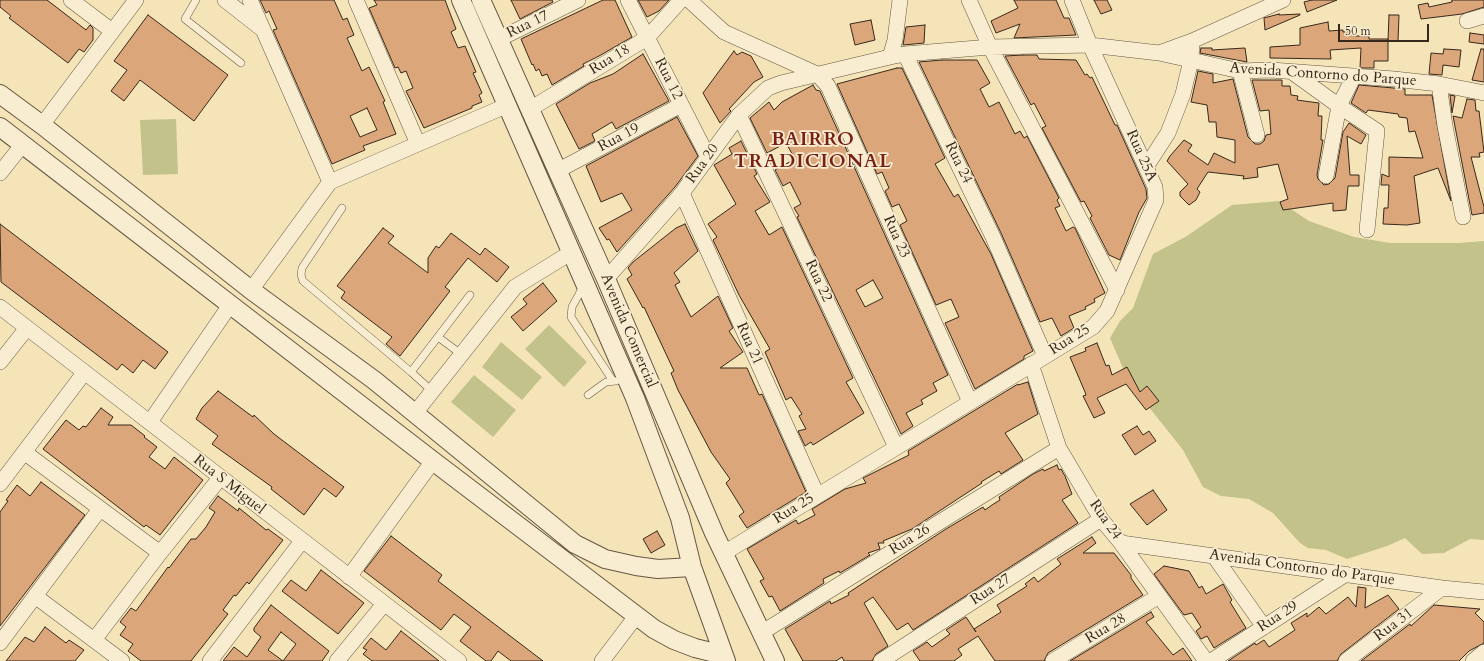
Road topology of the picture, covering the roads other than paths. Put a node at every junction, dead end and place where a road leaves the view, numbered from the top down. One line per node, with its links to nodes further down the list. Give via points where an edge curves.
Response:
1 (71, 0): 20 (street)
2 (136, 0): 20 (street)
3 (196, 0): 30 (lane, via 185,19)
4 (225, 0): 19 (street)
5 (250, 0): 19 (street)
6 (356, 0): 47 (street)
7 (461, 0): 38 (street, Avenida Comercial)
8 (481, 0): 22 (street, Avenida Comercial)
9 (578, 0): 22 (street, Rua 17)
10 (628, 0): 21 (street, Rua 12)
11 (682, 0): 21 (street, Rua 18)
12 (689, 0): 33 (street, via 724,32)
13 (900, 0): 28 (street)
14 (969, 0): 25 (street)
15 (1072, 0): 24 (street)
16 (1283, 0): 23 (street)
17 (1484, 16): 18 (street)
18 (1467, 21)
19 (263, 29): 55 (street)
20 (112, 31): 43 (street)
21 (647, 38): 39 (street, Rua 12); 41 (street, Rua 18)
22 (499, 39): 41 (street, Avenida Comercial)
23 (1192, 41): 26 (street); 29 (street)
24 (1090, 45): 25 (street, Avenida Contorno do Parque); 26 (street, Avenida Contorno do Parque); 51 (street, Rua 25A)
25 (990, 46): 27 (street); 66 (street)
26 (1159, 53): 29 (street, Avenida Contorno do Parque)
27 (905, 54): 28 (street); 73 (street, Rua 24, via 993,237)
28 (890, 57): 33 (street)
29 (1191, 60): 31 (street, Avenida Contorno do Parque); 51 (street, via 1176,114 1168,133)
30 (241, 63)
31 (1240, 71): 32 (street, Avenida Contorno do Parque); 45 (street)
32 (1292, 72): 34 (street, Avenida Contorno do Parque); 40 (street)
33 (817, 74): 42 (street, Rua 20, via 768,88); 83 (street, Rua 23, via 828,86)
34 (1354, 76): 35 (street, Avenida Contorno do Parque); 40 (street)
35 (1439, 84): 36 (street, Avenida Contorno do Parque); 60 (street)
36 (1484, 93)
37 (0, 94): 43 (street)
38 (508, 105): 47 (street); 50 (street, Avenida Comercial)
39 (681, 105): 49 (street, Rua 12); 52 (street, Rua 19)
40 (1339, 106): 54 (street); 61 (street, via 1377,131)
41 (530, 109): 48 (street, Avenida Comercial)
42 (739, 115): 49 (street, Rua 20); 87 (street, Rua 22)
43 (42, 125): 65 (street)
44 (0, 127): 46 (street)
45 (1257, 135)
46 (23, 144): 53 (street); 68 (street)
47 (418, 144): 55 (street)
48 (547, 149): 50 (street, via 539,150); 52 (street, Avenida Comercial)
49 (708, 157): 56 (street, Rua 20)
50 (531, 158): 59 (street, Avenida Comercial)
51 (1146, 167): 66 (street, Rua 25A, via 1155,187 1156,200)
52 (557, 171): 57 (street, Avenida Comercial)
53 (0, 173)
54 (1326, 176)
55 (330, 182): 65 (street)
56 (682, 193): 63 (street, Rua 20); 93 (street, Rua 21)
57 (571, 203): 59 (street, via 566,208); 63 (street, Avenida Comercial)
58 (342, 208): 76 (lane, via 302,268 301,275 304,281)
59 (554, 210): 62 (street, Avenida Comercial)
60 (1463, 217)
61 (1368, 230)
62 (572, 252): 64 (street, Avenida Comercial); 72 (street, via 515,287)
63 (606, 279): 96 (street, Avenida Comercial)
64 (586, 281): 79 (street, Avenida Comercial); 79 (lane, via 572,307 571,317)
65 (251, 290): 78 (street)
66 (1117, 290): 73 (street, Rua 25, via 1107,311 1093,327)
67 (470, 294): 71 (lane)
68 (230, 305): 82 (street); 85 (street)
69 (0, 307): 70 (street, Rua S Miguel)
70 (27, 328): 74 (street); 77 (street, Rua S Miguel)
71 (438, 337): 72 (lane); 76 (lane)
72 (461, 354): 80 (street)
73 (1045, 356): 75 (street, Rua 25)
74 (0, 362)
75 (1031, 364): 83 (street, Rua 25); 88 (street, Rua 24)
76 (411, 372): 80 (lane)
77 (84, 373): 85 (street, Rua S Miguel); 89 (street)
78 (374, 380): 82 (street, via 365,387); 84 (street)
79 (620, 380): 81 (lane, via 606,382); 97 (street, Avenida Comercial, via 660,463)
80 (432, 391): 84 (street)
81 (588, 395)
82 (357, 402): 90 (street)
83 (970, 402): 87 (street, Rua 25)
84 (415, 413): 86 (street)
85 (150, 422): 91 (street, Rua S Miguel)
86 (443, 435): 90 (street); 103 (street, via 575,544 605,559 636,566 658,569)
87 (896, 447): 93 (street, Rua 25)
88 (1059, 448): 95 (street, Rua 24); 113 (street, Rua 26)
89 (24, 452): 92 (street); 94 (street)
90 (428, 457): 105 (street); 111 (street)
91 (220, 478): 98 (street, Rua S Miguel); 100 (street)
92 (0, 484)
93 (817, 495): 101 (street, Rua 25)
94 (100, 509): 100 (street); 108 (street)
95 (1101, 519): 99 (street, Rua 24); 124 (street, Rua 27)
96 (714, 533): 97 (street, via 694,531); 101 (street, Avenida Comercial)
97 (686, 537): 103 (street, Avenida Comercial)
98 (302, 542): 105 (street, Rua S Miguel); 120 (street)
99 (1121, 543): 102 (street, Avenida Contorno do Parque); 109 (street, Rua 24)
100 (160, 553): 114 (street)
101 (724, 553): 113 (street, Avenida Comercial)
102 (1214, 556): 104 (street, Avenida Contorno do Parque); 112 (street)
103 (692, 567): 117 (street, Avenida Comercial)
104 (1346, 574): 106 (street, Avenida Contorno do Parque); 112 (street, Rua 29)
105 (349, 577): 110 (street, Rua S Miguel)
106 (1442, 588): 107 (street, Avenida Contorno do Parque); 128 (street, Rua 31)
107 (1484, 592)
108 (35, 596): 114 (street); 115 (street)
109 (1159, 596): 125 (street, Rua 28); 126 (street, Rua 24)
110 (384, 604): 121 (street); 122 (street, Rua S Miguel)
111 (637, 615): 117 (street, via 654,629 674,640); 123 (street)
112 (1264, 627): 127 (street, Rua 29)
113 (761, 633): 118 (street, Avenida Comercial)
114 (94, 640): 119 (street)
115 (0, 643)
116 (1484, 652): 129 (street)
117 (725, 658)
118 (769, 658)
119 (122, 661)
120 (210, 661)
121 (337, 661)
122 (459, 661)
123 (602, 661)
124 (881, 661)
125 (1053, 661)
126 (1206, 661)
127 (1211, 661)
128 (1346, 661)
129 (1473, 661)

